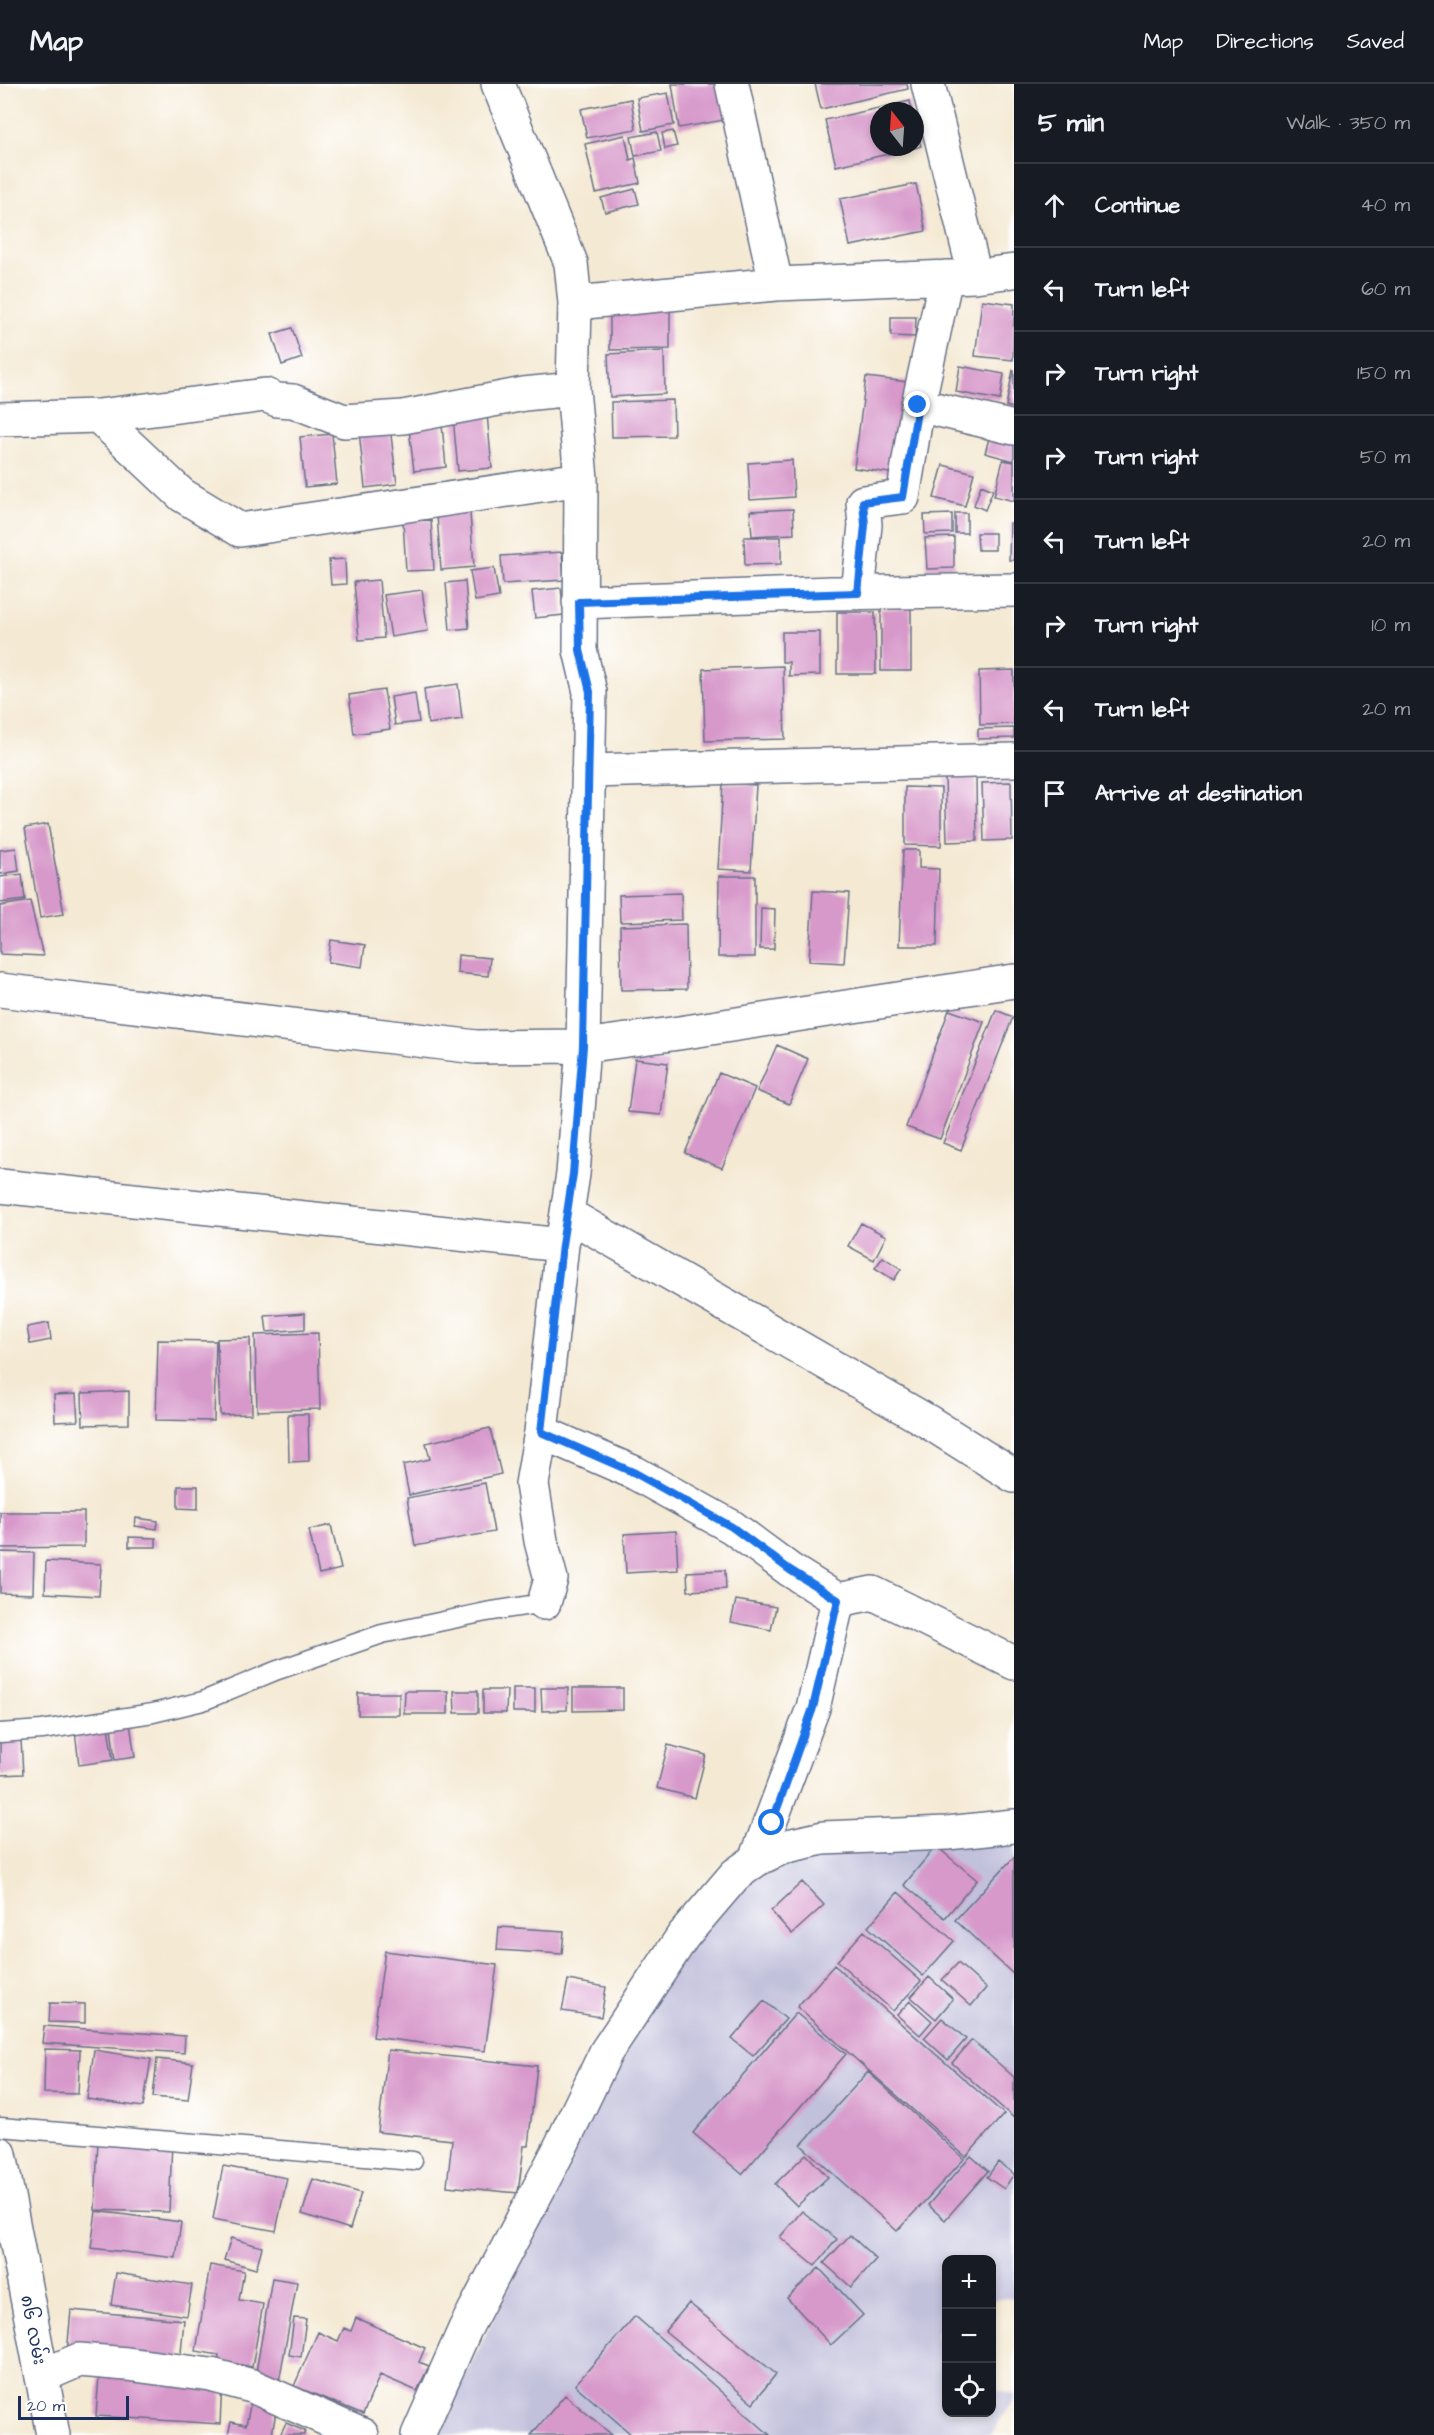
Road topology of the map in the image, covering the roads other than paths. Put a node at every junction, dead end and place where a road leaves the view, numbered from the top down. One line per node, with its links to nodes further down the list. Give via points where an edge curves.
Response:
1 (498, 84): 7 (street, via 571,263)
2 (732, 84): 6 (street)
3 (928, 84): 5 (street)
4 (1014, 271): 5 (street)
5 (960, 277): 6 (street); 9 (street)
6 (776, 284): 7 (street)
7 (575, 303): 8 (street)
8 (573, 389): 10 (street, via 524,394 403,417 344,422 293,401 265,395); 13 (street)
9 (918, 405): 12 (street); 15 (street, via 903,497 863,502 865,525)
10 (98, 416): 11 (street); 13 (street, via 182,495 240,530)
11 (0, 419)
12 (1014, 429)
13 (581, 479): 16 (street)
14 (1014, 590): 15 (street)
15 (858, 593): 16 (street)
16 (579, 602): 18 (street, via 580,650 590,692)
17 (1014, 760): 18 (street)
18 (588, 771): 21 (street)
19 (1014, 981): 21 (street)
20 (0, 990): 21 (street, via 476,1047)
21 (583, 1046): 23 (street)
22 (0, 1186): 23 (street)
23 (565, 1230): 24 (street); 25 (street, via 927,1421)
24 (541, 1432): 26 (street, via 635,1473 732,1527); 27 (street, via 532,1484 551,1579)
25 (1014, 1476)
26 (838, 1600): 28 (street, via 873,1593); 31 (street, via 813,1708)
27 (544, 1603): 29 (lane, via 382,1634 203,1701 93,1722)
28 (1014, 1663)
29 (0, 1733)
30 (1014, 1826): 31 (street, via 823,1839 783,1847)
31 (756, 1860): 38 (street, via 735,1875 684,1936 606,2052 465,2329)
32 (0, 2127): 34 (lane)
33 (0, 2154): 35 (street, ၈၆ လမ်း)
34 (413, 2161)
35 (42, 2376): 36 (street, ၈၆ လမ်း); 37 (street, via 79,2360 212,2375 252,2386)
36 (53, 2435)
37 (362, 2435)
38 (418, 2435)

